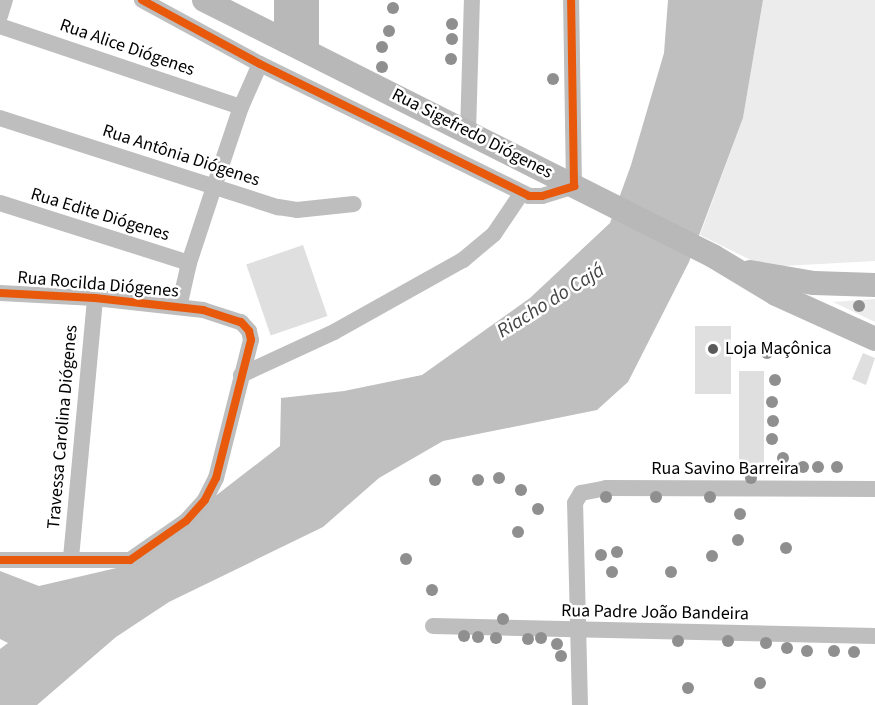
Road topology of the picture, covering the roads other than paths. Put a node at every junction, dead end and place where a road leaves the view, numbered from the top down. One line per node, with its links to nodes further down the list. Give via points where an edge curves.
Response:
1 (5, 0): 8 (street)
2 (142, 0): 11 (street)
3 (204, 0): 10 (main road, Rua Sigefredo Diógenes)
4 (286, 0): 10 (main road)
5 (307, 0): 10 (main road)
6 (472, 0): 14 (street)
7 (572, 0): 15 (street)
8 (0, 16)
9 (0, 26): 12 (street, Rua Alice Diógenes)
10 (297, 46): 14 (main road, Rua Sigefredo Diógenes)
11 (260, 64): 12 (street); 17 (street)
12 (241, 107): 16 (street)
13 (0, 118): 16 (street, Rua Antônia Diógenes)
14 (468, 132): 15 (main road, Rua Sigefredo Diógenes)
15 (574, 186): 17 (street, via 542,196); 21 (main road, Rua Sigefredo Diógenes)
16 (214, 187): 19 (street, Rua Antônia Diógenes, via 297,210); 20 (street)
17 (521, 194): 29 (street, via 494,234 464,260 334,332)
18 (0, 203): 20 (street, Rua Edite Diógenes)
19 (354, 204)
20 (189, 263): 26 (street)
21 (739, 270): 22 (main road); 27 (main road, Rua Sigefredo Diógenes, via 776,294)
22 (834, 284): 23 (main road); 27 (main road, via 827,300)
23 (875, 285)
24 (0, 292): 25 (street, Rua Rocilda Diógenes)
25 (94, 298): 26 (street, Rua Rocilda Diógenes); 31 (street, Travessa Carolina Diógenes)
26 (179, 307): 29 (street, Rua Rocilda Diógenes, via 230,316 246,327 251,340)
27 (832, 321): 28 (main road, Rua Sigefredo Diógenes)
28 (875, 339)
29 (241, 375): 31 (street, via 210,493 186,521 130,560)
30 (875, 489): 34 (street, Rua Savino Barreira, via 585,491 577,497)
31 (71, 558): 32 (street)
32 (0, 560)
33 (433, 626): 34 (street, Rua Padre João Bandeira)
34 (579, 631): 35 (street, Rua Padre João Bandeira); 36 (street)
35 (875, 636)
36 (580, 705)

